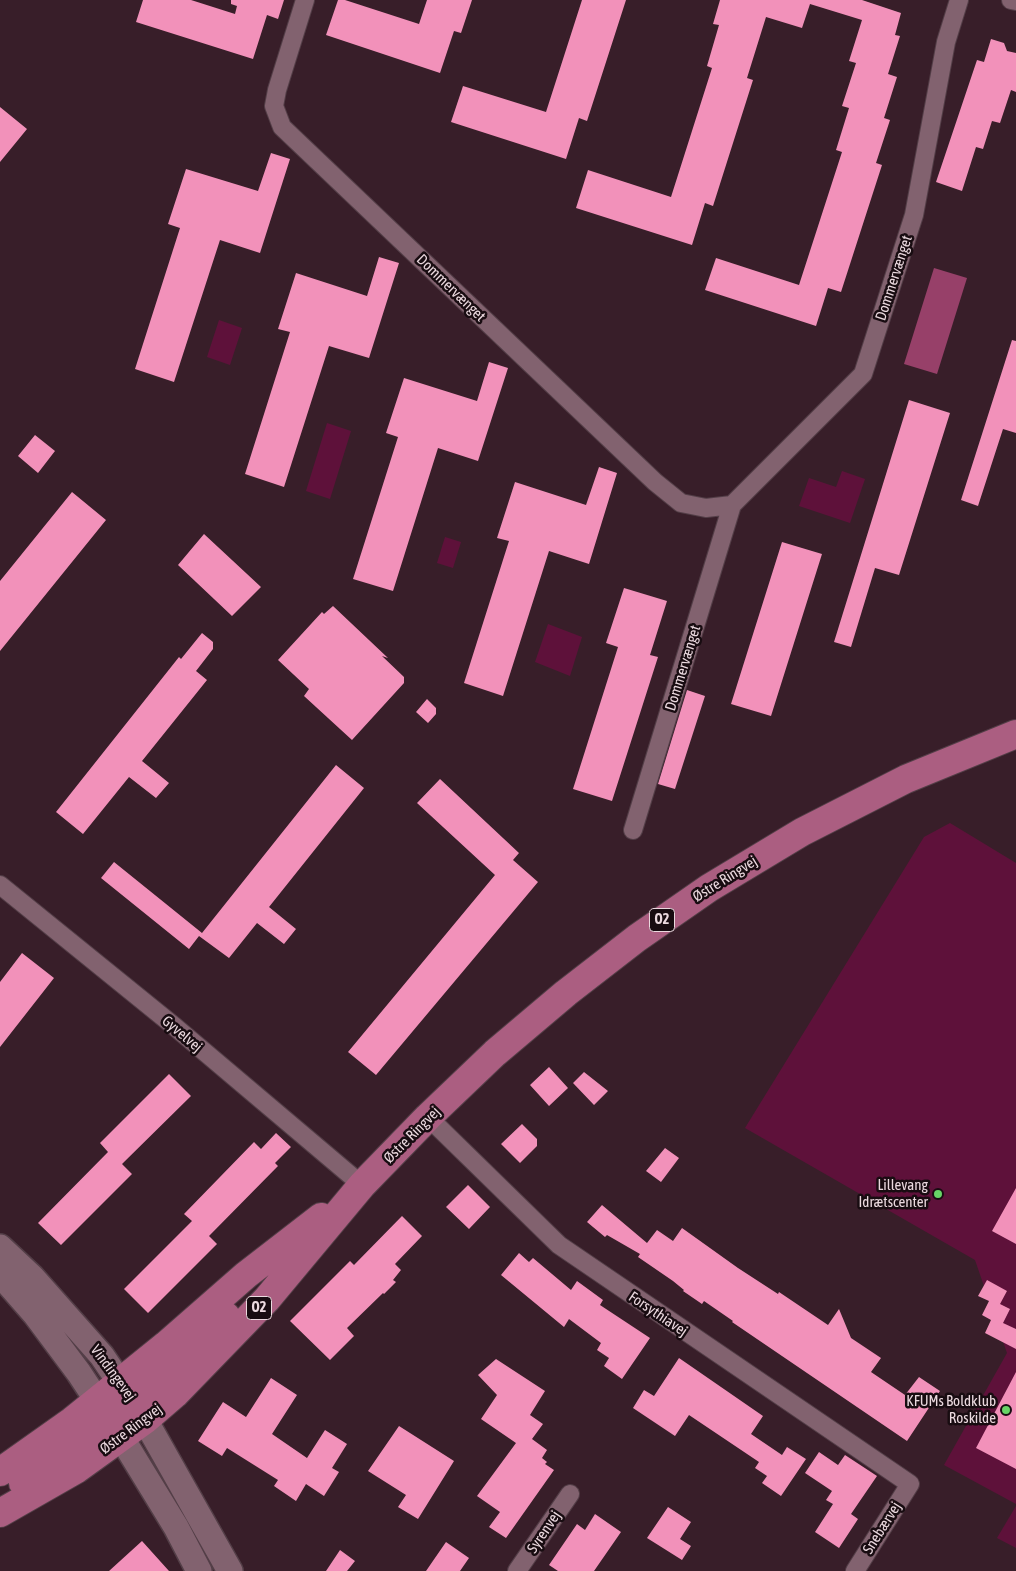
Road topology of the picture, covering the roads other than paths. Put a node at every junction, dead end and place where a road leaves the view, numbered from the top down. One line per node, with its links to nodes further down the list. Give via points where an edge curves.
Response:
1 (305, 0): 5 (street, Dommervænget, via 274,106 282,127 655,482 682,503 706,508)
2 (959, 0): 5 (street, Dommervænget, via 946,42 914,215 863,374)
3 (1011, 0): 4 (street)
4 (1016, 2)
5 (732, 505): 7 (street, Dommervænget)
6 (1016, 734): 9 (main road, Østre Ringvej / O2, via 906,779 802,832 708,888 636,938 566,993 495,1053)
7 (632, 830)
8 (0, 885): 10 (street, Gyvelvej, via 167,1020)
9 (428, 1117): 10 (main road, Østre Ringvej / O2); 16 (street, Forsythiavej, via 559,1246)
10 (362, 1185): 13 (main road, Østre Ringvej / O2, via 246,1275); 13 (main road, Østre Ringvej / O2, via 267,1300 176,1394)
11 (0, 1247): 13 (street, Vindingevej, via 67,1315 102,1356)
12 (0, 1274): 14 (street, Vindingevej, via 35,1314)
13 (132, 1400): 14 (main road, Østre Ringvej / O2); 14 (main road, Østre Ringvej / O2); 21 (street, Vindingevej)
14 (109, 1419): 15 (main road, Østre Ringvej / O2, via 72,1421); 18 (main road); 19 (main road, Østre Ringvej / O2, via 77,1469); 20 (street, Vindingevej, via 176,1527)
15 (0, 1472)
16 (910, 1484): 23 (street, Snebærvej)
17 (570, 1494): 22 (street, Syrenvej)
18 (0, 1503)
19 (0, 1512)
20 (199, 1571)
21 (230, 1571)
22 (517, 1571)
23 (855, 1571)

